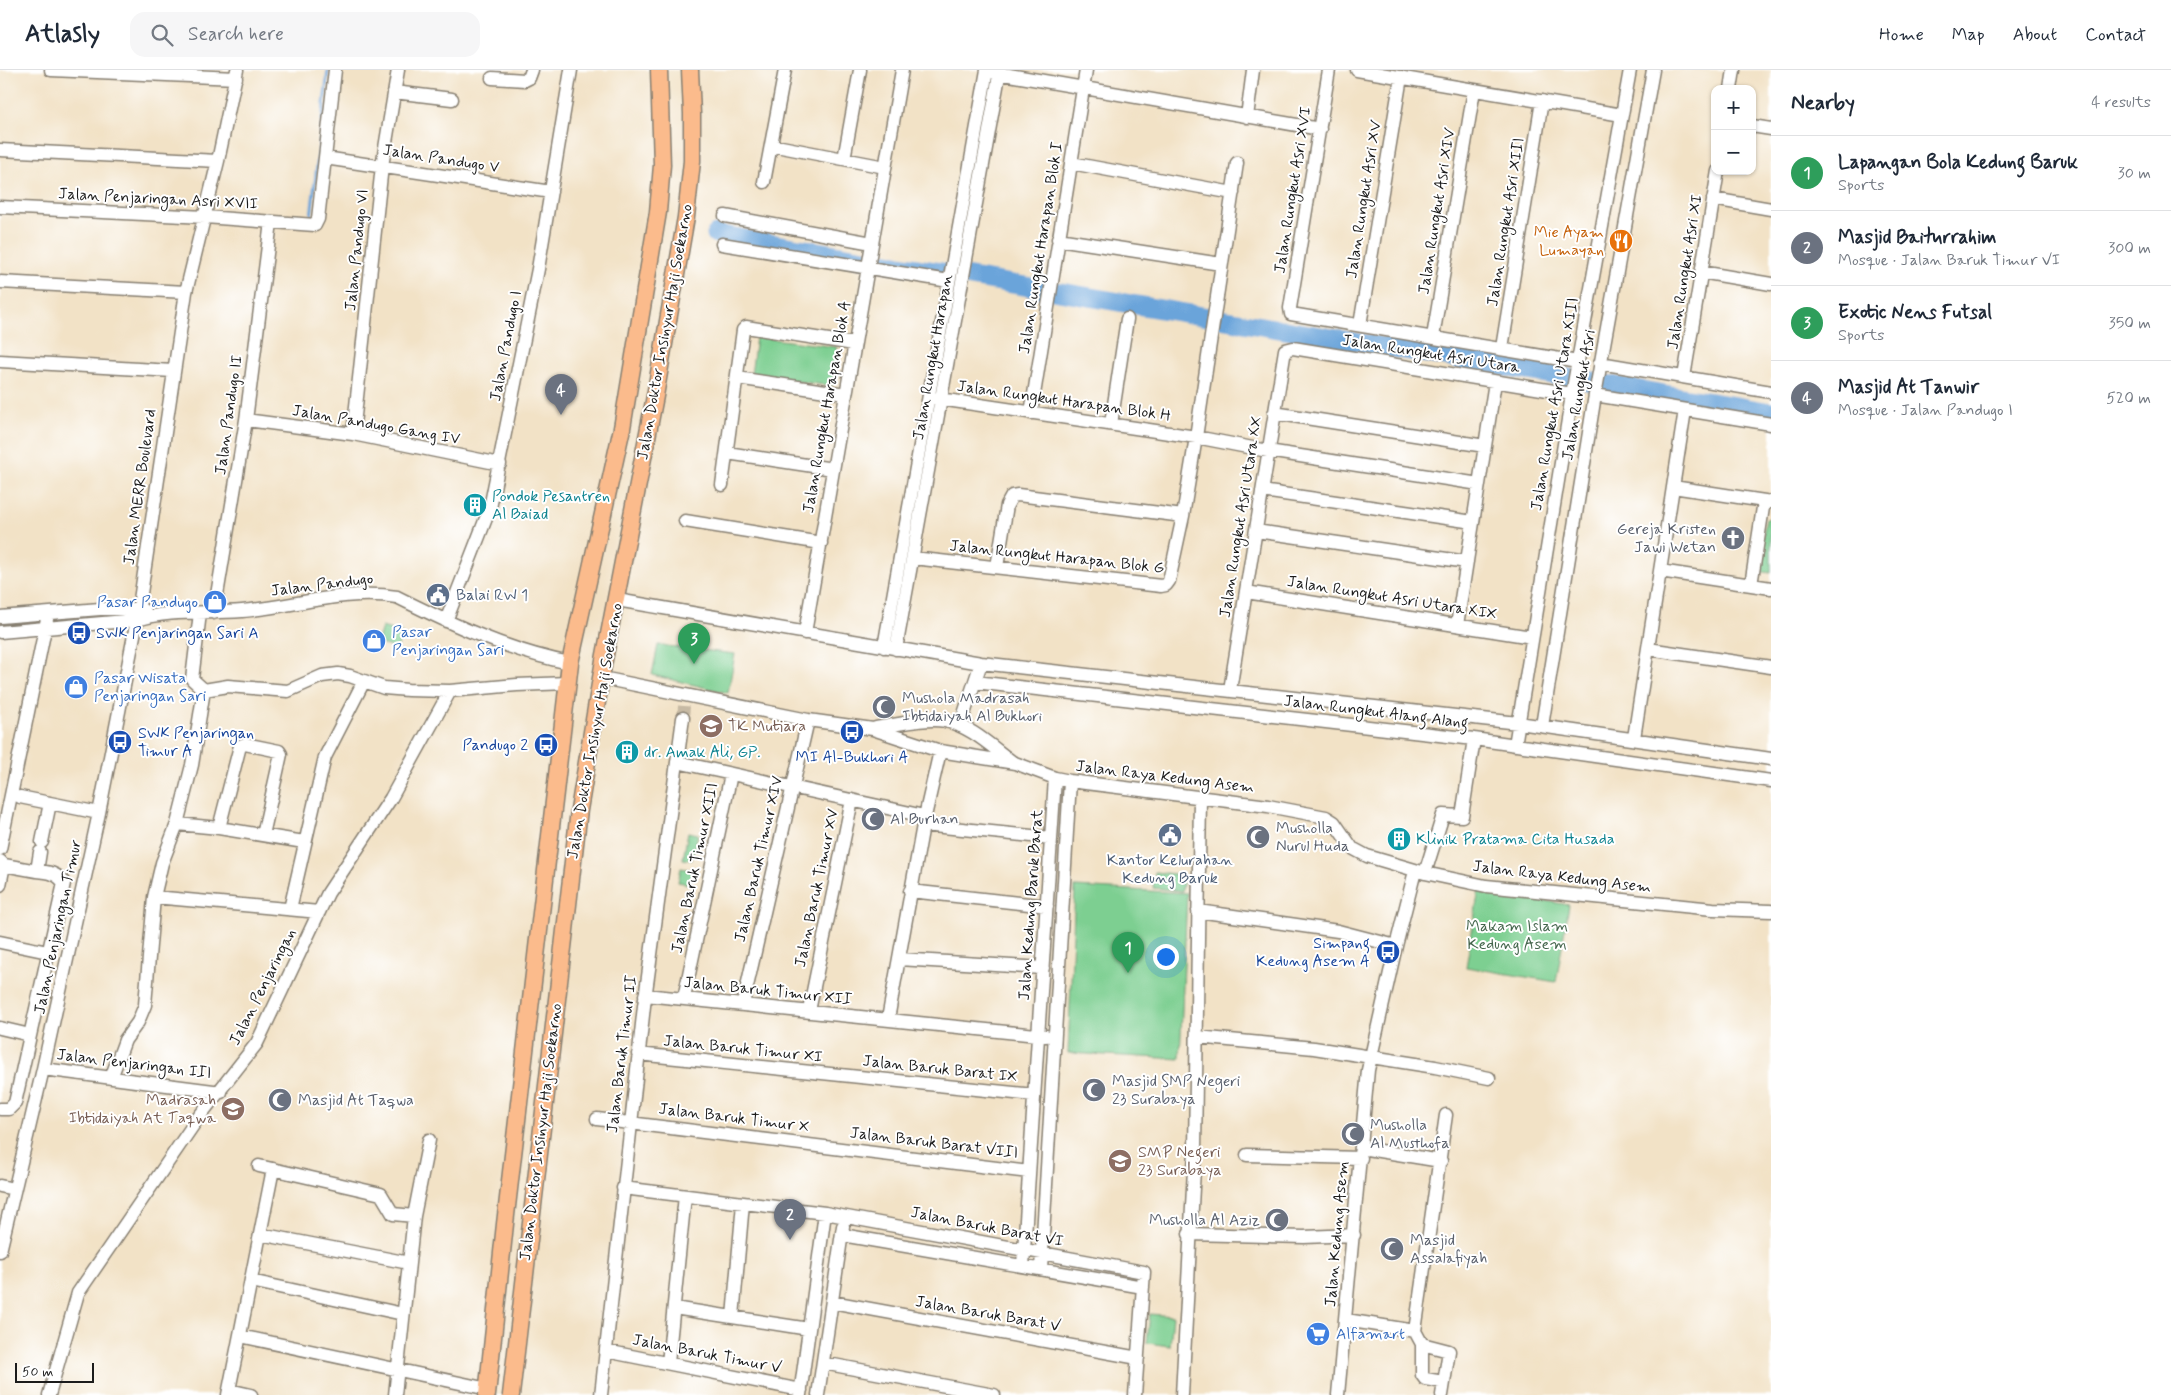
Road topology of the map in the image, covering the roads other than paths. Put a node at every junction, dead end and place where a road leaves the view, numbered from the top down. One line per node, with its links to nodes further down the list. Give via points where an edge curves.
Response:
1 (51, 70): 19 (street)
2 (335, 70): 35 (street)
3 (398, 70): 25 (street, Jalan Pandugo VI)
4 (532, 70): 20 (street, via 525,80)
5 (571, 70): 46 (street, Jalan Pandugo I)
6 (659, 70): 70 (main road, Jalan Doktor Insinyur Haji Soekarno, via 661,175 658,212)
7 (690, 70): 71 (main road, Jalan Doktor Insinyur Haji Soekarno, via 692,161)
8 (785, 70): 33 (street)
9 (860, 70): 36 (street)
10 (902, 70): 41 (street, Jalan Rungkut Harapan Blok A)
11 (1086, 70): 23 (street, Jalan Rungkut Harapan Blok I)
12 (1253, 70): 29 (street)
13 (1330, 70): 31 (street, Jalan Rungkut Asri XVI)
14 (1357, 70): 21 (street)
15 (1630, 70): 28 (street, Jalan Rungkut Asri Utara XIII)
16 (1653, 70): 45 (street, Jalan Rungkut Asri)
17 (1734, 70): 22 (street)
18 (993, 71): 23 (street); 59 (street, Jalan Rungkut Harapan); 86 (street, Jalan Rungkut Harapan, via 964,274)
19 (236, 74): 37 (street, Jalan MERR Boulevard)
20 (492, 78)
21 (1401, 78): 24 (street); 65 (street, Jalan Rungkut Asri XV)
22 (1732, 85)
23 (1083, 88): 29 (street); 38 (street, Jalan Rungkut Harapan Blok I)
24 (1474, 90): 27 (street); 66 (street, Jalan Rungkut Asri XIV)
25 (394, 92): 26 (street); 40 (street, Jalan Pandugo VI)
26 (452, 99)
27 (1542, 102): 28 (street); 68 (street, Jalan Rungkut Asri XIII)
28 (1622, 115): 44 (street, Jalan Rungkut Asri Utara XIII)
29 (1247, 117): 31 (street)
30 (1756, 127): 32 (street)
31 (1320, 129): 63 (street, Jalan Rungkut Asri XVI)
32 (1771, 129)
33 (771, 145): 36 (street); 43 (street)
34 (0, 150): 37 (street)
35 (325, 158): 40 (street, Jalan Pandugo V); 53 (street, Jalan Penjaringan Asri XVII, via 315,225)
36 (844, 159): 41 (street)
37 (218, 160): 52 (street, Jalan MERR Boulevard)
38 (1071, 163): 47 (street); 54 (street, Jalan Rungkut Harapan Blok I)
39 (1237, 163): 47 (street, Jalan Rungkut Harapan Blok G)
40 (382, 166): 46 (street, Jalan Pandugo V); 93 (street, Jalan Pandugo VI)
41 (885, 167): 56 (street, Jalan Rungkut Harapan Blok A)
42 (1717, 175): 48 (street, Jalan Rungkut Asri XI)
43 (764, 182)
44 (1609, 187): 45 (street); 73 (street, Jalan Rungkut Asri Utara XIII)
45 (1631, 191): 74 (street, Jalan Rungkut Asri)
46 (551, 192): 98 (street, Jalan Pandugo I)
47 (1233, 193): 57 (street, Jalan Rungkut Harapan Blok G)
48 (1713, 199): 50 (street); 58 (street, Jalan Rungkut Asri XI)
49 (0, 207): 52 (street, Jalan Penjaringan Asri XVII)
50 (1771, 209)
51 (725, 216): 56 (street)
52 (205, 217): 53 (street, Jalan Penjaringan Asri XVII); 62 (street, Jalan MERR Boulevard)
53 (271, 222): 90 (street, Jalan Pandugo II)
54 (1058, 239): 57 (street); 88 (street, Jalan Rungkut Harapan Blok I)
55 (722, 244): 56 (street)
56 (869, 256): 59 (street); 67 (street, Jalan Rungkut Harapan Blok A)
57 (1222, 264): 94 (street, Jalan Rungkut Harapan Blok G)
58 (1701, 272): 61 (street); 77 (street, Jalan Rungkut Asri XI)
59 (950, 275): 85 (street, Jalan Rungkut Harapan)
60 (0, 282): 62 (street)
61 (1771, 284)
62 (186, 292): 75 (street, Jalan MERR Boulevard)
63 (1291, 314): 65 (street, Jalan Rungkut Asri Utara)
64 (1127, 319): 91 (street)
65 (1360, 325): 66 (street, Jalan Rungkut Asri Utara)
66 (1433, 337): 68 (street, Jalan Rungkut Asri Utara)
67 (854, 344): 76 (street, via 746,327); 83 (street, Jalan Rungkut Harapan Blok A)
68 (1502, 348): 73 (street, Jalan Rungkut Asri Utara)
69 (1285, 350): 78 (street, Jalan Rungkut Asri Utara, via 1293,348); 89 (street, Jalan Rungkut Asri Utara XX)
70 (636, 352): 71 (main road, via 640,358 650,362 656,362); 82 (main road, Jalan Doktor Insinyur Haji Soekarno)
71 (663, 355): 84 (main road, Jalan Doktor Insinyur Haji Soekarno)
72 (0, 361): 75 (street)
73 (1577, 365): 79 (street, Jalan Rungkut Asri Utara XIII)
74 (1600, 366): 77 (street); 81 (street, Jalan Rungkut Asri)
75 (173, 371): 123 (street, Jalan MERR Boulevard)
76 (737, 378): 83 (street); 96 (street)
77 (1684, 378): 80 (street)
78 (1495, 382): 79 (street, Jalan Rungkut Asri Utara); 95 (street)
79 (1573, 392): 110 (street, Jalan Rungkut Asri Utara XIII)
80 (1771, 392)
81 (1595, 393): 87 (street); 112 (street, Jalan Rungkut Asri)
82 (628, 394): 84 (main road, via 644,387); 134 (main road, Jalan Doktor Insinyur Haji Soekarno)
83 (846, 394): 99 (street, Jalan Rungkut Harapan Blok A)
84 (656, 396): 119 (main road, Jalan Doktor Insinyur Haji Soekarno)
85 (928, 397): 86 (street, Jalan Rungkut Harapan Blok H); 131 (street, Jalan Rungkut Harapan)
86 (942, 399): 88 (street, Jalan Rungkut Harapan Blok H); 111 (street, Jalan Rungkut Harapan)
87 (1685, 410): 92 (street); 102 (street)
88 (1031, 413): 91 (street, Jalan Rungkut Harapan Blok H)
89 (1274, 413): 95 (street); 97 (street, Jalan Rungkut Asri Utara XX)
90 (246, 420): 93 (street, Jalan Pandugo Gang IV); 121 (street, Jalan Pandugo II)
91 (1111, 424): 94 (street, Jalan Rungkut Harapan Blok H)
92 (1771, 424)
93 (353, 434): 98 (street, Jalan Pandugo Gang IV)
94 (1196, 437): 97 (street, Jalan Rungkut Harapan Blok H); 105 (street, Jalan Rungkut Harapan Blok G)
95 (1485, 446): 100 (street)
96 (727, 452): 99 (street); 101 (street)
97 (1268, 452): 100 (street, Jalan Rungkut Harapan Blok H); 103 (street, Jalan Rungkut Asri Utara XX)
98 (500, 464): 125 (street, Jalan Pandugo I, via 490,508)
99 (833, 469): 109 (street, Jalan Rungkut Harapan Blok A)
100 (1479, 484): 107 (street)
101 (722, 485)
102 (1674, 487): 104 (street); 115 (street)
103 (1262, 491): 107 (street); 108 (street, Jalan Rungkut Asri Utara XX)
104 (1767, 502): 116 (street)
105 (1183, 516): 114 (street, Jalan Rungkut Harapan Blok G, via 1166,585); 114 (street, via 1018,494 1012,496 1007,505)
106 (685, 521): 109 (street)
107 (1473, 522): 113 (street)
108 (1256, 531): 113 (street); 118 (street, Jalan Rungkut Asri Utara XX)
109 (820, 543): 129 (street, Jalan Rungkut Harapan Blok A)
110 (1545, 556): 112 (street); 130 (street, Jalan Rungkut Asri Utara XIII)
111 (913, 558): 114 (street, Jalan Rungkut Harapan Blok G); 131 (street, Jalan Rungkut Harapan)
112 (1568, 560): 147 (street, Jalan Rungkut Asri)
113 (1467, 562): 126 (street)
114 (997, 567)
115 (1660, 571): 116 (street); 132 (street)
116 (1751, 585): 117 (street)
117 (1771, 588)
118 (1246, 592): 126 (street, Jalan Rungkut Asri Utara XIX); 141 (street, Jalan Rungkut Asri Utara XX)
119 (617, 600): 129 (street); 136 (main road, Jalan Doktor Insinyur Haji Soekarno)
120 (200, 613): 121 (street, Jalan Pandugo); 123 (street, Jalan Pandugo); 140 (street, via 192,678)
121 (214, 613): 125 (street, Jalan Pandugo, via 362,594 397,597)
122 (48, 614): 123 (street, Jalan Pandugo); 124 (street, Jalan Pandugo); 127 (street)
123 (138, 614): 127 (street, Jalan Pandugo); 165 (street, Jalan Penjaringan Timur)
124 (0, 617)
125 (446, 621): 134 (street, Jalan Pandugo, via 540,658)
126 (1457, 625): 130 (street, Jalan Rungkut Asri Utara XIX)
127 (46, 628): 128 (street, Jalan Pandugo); 172 (street)
128 (0, 632)
129 (805, 633): 131 (street)
130 (1532, 637): 145 (street, Jalan Rungkut Asri Utara XIII)
131 (890, 648): 133 (street)
132 (1648, 649): 135 (street); 149 (street)
133 (981, 663): 138 (street); 141 (street, Jalan Rungkut Alang Alang)
134 (570, 664): 139 (main road, Jalan Doktor Insinyur Haji Soekarno)
135 (1771, 667)
136 (602, 678): 143 (street, Jalan Raya Kedung Asem); 185 (main road, Jalan Doktor Insinyur Haji Soekarno, via 579,810)
137 (364, 681): 140 (street, via 338,674 322,676 288,691 228,686); 142 (street, via 384,688); 171 (street, via 325,757)
138 (976, 682): 146 (street); 150 (street, Jalan Rungkut Alang Alang)
139 (568, 683): 142 (street); 184 (main road, Jalan Doktor Insinyur Haji Soekarno)
140 (204, 690): 167 (street, via 192,765)
141 (1230, 690): 145 (street, Jalan Rungkut Alang Alang)
142 (450, 691): 183 (street, Jalan Penjaringan, via 391,798 328,893)
143 (684, 706): 144 (street, Jalan Raya Kedung Asem); 154 (street, Jalan Baruk Timur II)
144 (808, 720): 148 (street, Jalan Raya Kedung Asem); 160 (street, Jalan Baruk Timur XIV)
145 (1518, 723): 147 (street, Jalan Rungkut Alang Alang); 151 (street, Jalan Rungkut Asri Utara XIII)
146 (960, 726): 148 (street, Jalan Raya Kedung Asem, via 934,720); 155 (street, Jalan Raya Kedung Asem)
147 (1542, 726): 149 (street, Jalan Rungkut Alang Alang)
148 (873, 729): 152 (street, Jalan Raya Kedung Asem)
149 (1634, 738): 153 (street, Jalan Rungkut Alang Alang)
150 (1474, 739): 151 (street, Jalan Rungkut Alang Alang); 175 (street, Jalan Kedung Asem, via 1462,816 1443,815)
151 (1515, 745): 159 (street, Jalan Rungkut Alang Alang)
152 (940, 751): 155 (street, Jalan Raya Kedung Asem); 166 (street)
153 (1771, 758)
154 (677, 762): 156 (street); 193 (street, Jalan Baruk Timur II)
155 (1015, 763): 157 (street, Jalan Raya Kedung Asem)
156 (732, 774): 160 (street); 194 (street, Jalan Baruk Timur XIII)
157 (1055, 778): 158 (street, Jalan Raya Kedung Asem); 170 (street, Jalan Kedung Baruk Barat)
158 (1070, 781): 162 (street, Jalan Raya Kedung Asem); 201 (street, Jalan Kedung Baruk Barat)
159 (1771, 781)
160 (792, 787): 163 (street); 195 (street, Jalan Baruk Timur XIV)
161 (20, 798): 164 (street)
162 (1200, 798): 175 (street, Jalan Raya Kedung Asem, via 1326,817 1334,822 1352,848); 181 (street)
163 (852, 800): 166 (street); 196 (street, Jalan Baruk Timur XV)
164 (50, 803): 165 (street); 174 (street)
165 (99, 814): 205 (street, Jalan Penjaringan Timur)
166 (923, 820): 170 (street); 177 (street)
167 (177, 824): 168 (street); 178 (street, via 162,863)
168 (220, 828): 169 (street); 169 (street, via 240,746 245,744 281,754)
169 (263, 835): 171 (street)
170 (1052, 838): 179 (street, Jalan Kedung Baruk Barat)
171 (304, 842): 180 (street)
172 (0, 849)
173 (2, 863): 174 (street); 176 (street)
174 (37, 871): 188 (street, via 52,873 64,883)
175 (1420, 872): 182 (street, Jalan Raya Kedung Asem, via 1510,890 1714,910); 187 (street, Jalan Kedung Asem)
176 (0, 885)
177 (910, 891): 179 (street); 189 (street)
178 (154, 897): 180 (street); 207 (street, via 145,1006 125,1040)
179 (1047, 906): 190 (street, Jalan Kedung Baruk Barat)
180 (290, 909): 183 (street)
181 (1198, 911): 187 (street, via 1338,930); 202 (street)
182 (1771, 911)
183 (319, 912): 209 (street, Jalan Penjaringan, via 257,1043)
184 (539, 937): 185 (main road, via 547,946 554,947); 191 (main road, Jalan Doktor Insinyur Haji Soekarno)
185 (564, 939): 192 (main road, Jalan Doktor Insinyur Haji Soekarno)
186 (0, 942): 188 (street)
187 (1396, 946): 204 (street, Jalan Kedung Asem)
188 (48, 952): 199 (street)
189 (899, 959): 190 (street); 197 (street)
190 (1043, 968): 200 (street, Jalan Kedung Baruk Barat)
191 (535, 976): 192 (main road, via 547,970); 259 (main road, Jalan Doktor Insinyur Haji Soekarno)
192 (559, 978): 264 (main road, Jalan Doktor Insinyur Haji Soekarno)
193 (646, 995): 194 (street, Jalan Baruk Timur XII); 203 (street, Jalan Baruk Timur II)
194 (684, 998): 195 (street, Jalan Baruk Timur XII)
195 (743, 1004): 196 (street, Jalan Baruk Timur XII)
196 (809, 1011): 197 (street, Jalan Baruk Timur XII)
197 (888, 1019): 200 (street, Jalan Baruk Timur XII)
198 (0, 1028): 199 (street)
199 (30, 1035): 211 (street, via 15,1103 9,1109)
200 (1038, 1035): 201 (street); 210 (street, Jalan Kedung Baruk Barat)
201 (1055, 1037): 237 (street, Jalan Kedung Baruk Barat)
202 (1197, 1037): 204 (street); 232 (street, via 1195,1150)
203 (638, 1054): 206 (street, Jalan Baruk Timur XI); 214 (street, Jalan Baruk Timur II)
204 (1370, 1056): 208 (street); 217 (street, Jalan Kedung Asem)
205 (44, 1069): 207 (street, Jalan Penjaringan III); 225 (street, Jalan Penjaringan Timur)
206 (843, 1076): 210 (street, Jalan Baruk Barat IX)
207 (111, 1078): 209 (street, Jalan Penjaringan III)
208 (1489, 1078)
209 (221, 1092): 261 (street, Jalan Penjaringan, via 198,1118 78,1293)
210 (1034, 1095): 222 (street, Jalan Kedung Baruk Barat)
211 (0, 1109)
212 (1446, 1116): 219 (street)
213 (598, 1119): 214 (street)
214 (630, 1122): 216 (street, Jalan Baruk Timur X); 224 (street, Jalan Baruk Timur II)
215 (429, 1140): 229 (street)
216 (834, 1146): 222 (street, Jalan Baruk Barat VIII)
217 (1361, 1153): 218 (street); 219 (street); 234 (street, Jalan Kedung Asem)
218 (1247, 1155)
219 (1441, 1161): 249 (street)
220 (259, 1166): 221 (street)
221 (273, 1169): 229 (street, via 381,1194 393,1214); 231 (street)
222 (1029, 1172): 235 (street, Jalan Kedung Baruk Barat)
223 (0, 1186): 225 (street)
224 (623, 1188): 226 (street, Jalan Baruk Barat VI); 252 (street, Jalan Baruk Timur II)
225 (14, 1189): 236 (street, Jalan Penjaringan Timur)
226 (685, 1196): 227 (street, Jalan Baruk Barat VI); 244 (street)
227 (743, 1203): 228 (street, Jalan Baruk Barat VI); 246 (street)
228 (825, 1213): 230 (street, Jalan Baruk Barat VI); 248 (street)
229 (414, 1216): 238 (street)
230 (845, 1216): 233 (street); 235 (street, Jalan Baruk Barat VI)
231 (260, 1234): 238 (street); 241 (street)
232 (1189, 1234): 234 (street); 269 (street)
233 (842, 1235): 239 (street, Jalan Baruk Barat VI); 243 (street)
234 (1354, 1235): 247 (street, Jalan Kedung Asem)
235 (1024, 1250): 237 (street, Jalan Baruk Barat VI); 239 (street, Jalan Kedung Baruk Barat)
236 (0, 1251)
237 (1042, 1254): 240 (street, Jalan Kedung Baruk Barat); 242 (street, Jalan Baruk Barat VI, via 1144,1272)
238 (409, 1263): 245 (street)
239 (1023, 1266): 240 (street, Jalan Baruk Barat VI)
240 (1041, 1269): 242 (street, Jalan Baruk Barat VI)
241 (250, 1281): 245 (street); 250 (street)
242 (1143, 1287): 253 (street)
243 (832, 1302): 253 (street, Jalan Baruk Barat V); 254 (street)
244 (674, 1308): 246 (street); 255 (street)
245 (403, 1314): 256 (street)
246 (733, 1317): 248 (street)
247 (1346, 1320): 249 (street); 270 (street, Jalan Kedung Asem)
248 (809, 1329): 260 (street)
249 (1415, 1331): 251 (street)
250 (240, 1336): 256 (street); 258 (street)
251 (1422, 1344): 257 (street, via 1422,1375 1426,1379); 257 (street, via 1449,1351)
252 (606, 1351): 255 (street, Jalan Baruk Timur V); 265 (street, Jalan Baruk Timur II)
253 (1138, 1358): 268 (street)
254 (823, 1363): 266 (street); 267 (street)
255 (668, 1364): 260 (street, Jalan Baruk Timur V)
256 (397, 1370): 259 (street); 263 (street)
257 (1444, 1382): 271 (street)
258 (228, 1392): 262 (street)
259 (487, 1392)
260 (801, 1392)
261 (49, 1395)
262 (251, 1395)
263 (395, 1395)
264 (511, 1395)
265 (600, 1395)
266 (818, 1395)
267 (994, 1395)
268 (1135, 1395)
269 (1182, 1395)
270 (1338, 1395)
271 (1442, 1395)

